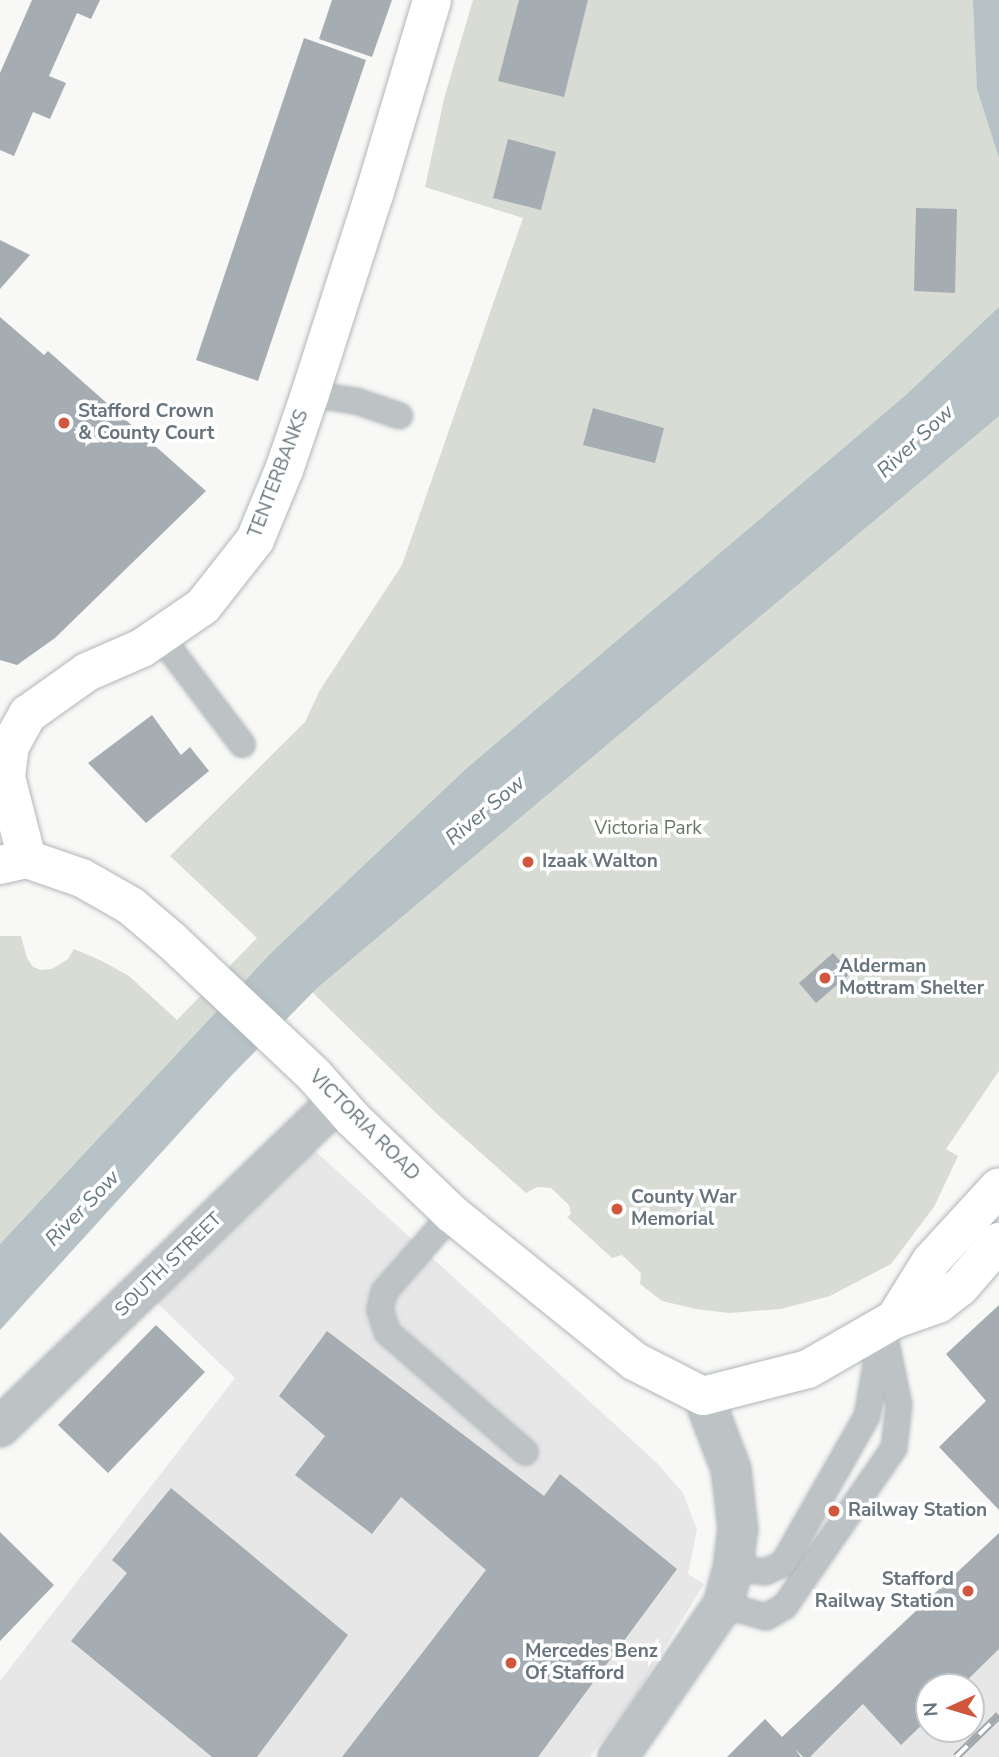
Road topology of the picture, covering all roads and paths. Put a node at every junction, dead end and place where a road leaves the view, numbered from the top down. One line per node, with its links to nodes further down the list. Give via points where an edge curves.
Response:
1 (432, 0): 2 (main road, TENTERBANKS)
2 (310, 394): 3 (lane, via 356,401); 4 (main road, TENTERBANKS, via 255,540 203,606)
3 (400, 416)
4 (160, 636): 5 (main road, TENTERBANKS, via 87,672 28,714); 6 (lane)
5 (5, 741): 7 (main road, TENTERBANKS)
6 (242, 744)
7 (13, 862): 8 (main road, VICTORIA ROAD, via 82,877 131,906)
8 (325, 1089): 10 (main road, VICTORIA ROAD); 14 (street, SOUTH STREET)
9 (999, 1187): 12 (main road, via 930,1261)
10 (452, 1214): 13 (main road, VICTORIA ROAD, via 634,1361); 15 (lane, via 384,1293 380,1310 387,1332)
11 (999, 1242): 12 (main road, via 960,1287 938,1304)
12 (889, 1324): 13 (main road, via 808,1369); 16 (lane, via 867,1416 783,1564 765,1572); 17 (lane, via 899,1405 894,1448 785,1606 766,1617)
13 (703, 1396): 16 (street, via 731,1469 738,1530)
14 (0, 1427)
15 (525, 1452)
16 (733, 1568): 17 (street)
17 (723, 1605): 18 (street)
18 (618, 1757)

